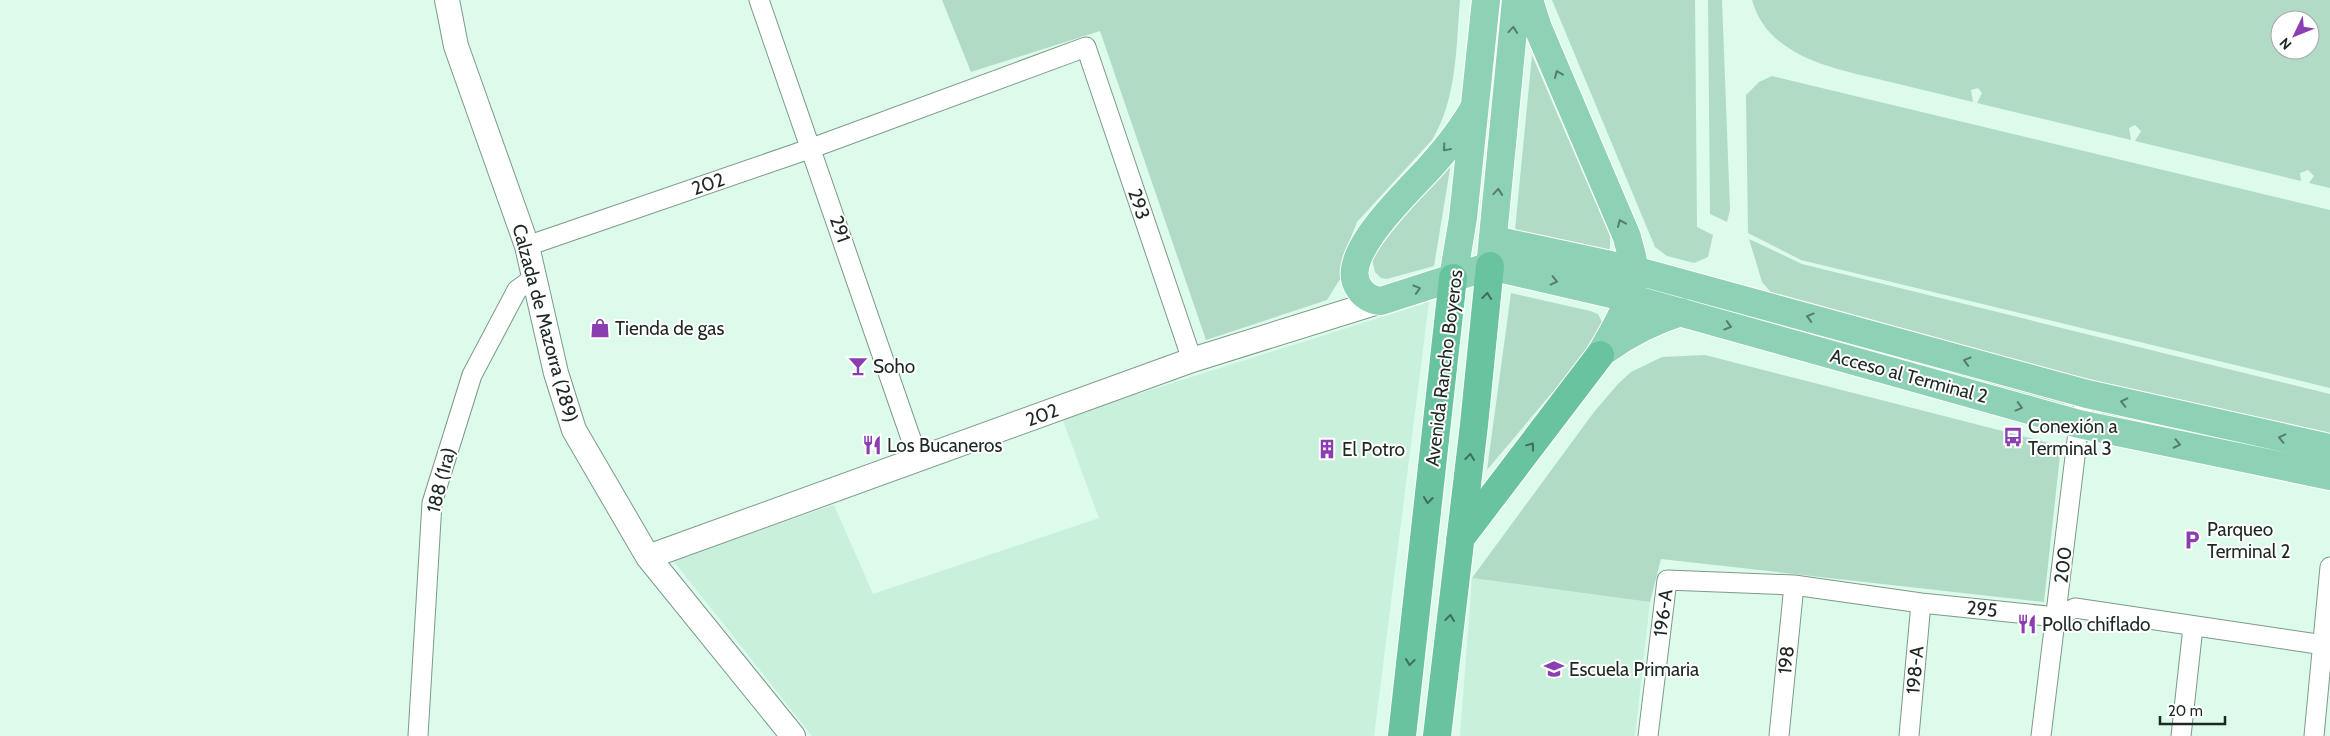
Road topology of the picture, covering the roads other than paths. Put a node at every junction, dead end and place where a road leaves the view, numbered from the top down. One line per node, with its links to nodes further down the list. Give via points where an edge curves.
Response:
1 (447, 0): 9 (street, Calzada de Mazorra (289), via 456,46)
2 (759, 0): 8 (street, 291)
3 (1486, 0): 7 (main road, Avenida Rancho Boyeros)
4 (1516, 0): 10 (main road, Avenida Rancho Boyeros, one-way to 4)
5 (1529, 0): 11 (main road, one-way to 5, via 1627,237)
6 (1086, 47): 8 (street, 202); 20 (street, 293)
7 (1474, 108): 13 (main road, Avenida Rancho Boyeros); 14 (main road, one-way to 14, via 1454,140 1370,235 1356,262)
8 (812, 148): 9 (street, 202); 24 (street, 291)
9 (527, 246): 12 (street, Calzada de Mazorra (289))
10 (1492, 253): 11 (main road, Acceso al Terminal 2); 13 (main road); 15 (main road, Acceso al Terminal 2, one-way to 15); 26 (highway, Avenida Rancho Boyeros, one-way to 10)
11 (1634, 270): 15 (main road); 21 (main road, Acceso al Terminal 2, one-way to 11)
12 (535, 277): 27 (street, Calzada de Mazorra (289), via 556,373 574,430); 35 (street, 188 (1ra), via 517,290 472,375 432,503)
13 (1454, 278): 16 (main road, one-way to 13); 37 (highway, Avenida Rancho Boyeros, one-way to 37)
14 (1355, 282): 16 (main road, via 1367,296); 18 (street, via 1346,297)
15 (1629, 298): 17 (main road, Acceso al Terminal 2); 19 (main road)
16 (1381, 301): 18 (street, 202)
17 (1681, 312): 19 (main road, via 1653,320); 22 (main road, Acceso al Terminal 2, one-way to 22)
18 (1322, 320): 20 (street, 202)
19 (1600, 355): 26 (highway, one-way to 19)
20 (1192, 360): 24 (street, 202)
21 (2087, 394): 22 (street, 200); 23 (main road, Acceso al Terminal 2, one-way to 21)
22 (2080, 424): 25 (main road, Acceso al Terminal 2, one-way to 25); 32 (street, 200)
23 (2330, 448)
24 (918, 460): 27 (street, 202)
25 (2330, 476)
26 (1459, 540): 38 (highway, Avenida Rancho Boyeros, one-way to 26)
27 (648, 557): 36 (street, Calzada de Mazorra (289))
28 (2330, 567): 34 (street)
29 (1667, 580): 30 (street, 295); 39 (street, 196-A)
30 (1794, 585): 31 (street, 295); 40 (street, 198)
31 (1921, 603): 32 (street, 295); 41 (street, 198-A)
32 (2057, 617): 33 (street, 295, via 2075,608); 42 (street, 200)
33 (2192, 627): 34 (street, 295); 43 (street)
34 (2324, 645): 44 (street)
35 (418, 736)
36 (793, 736)
37 (1402, 736)
38 (1437, 736)
39 (1648, 736)
40 (1779, 736)
41 (1909, 736)
42 (2041, 736)
43 (2181, 736)
44 (2314, 736)

